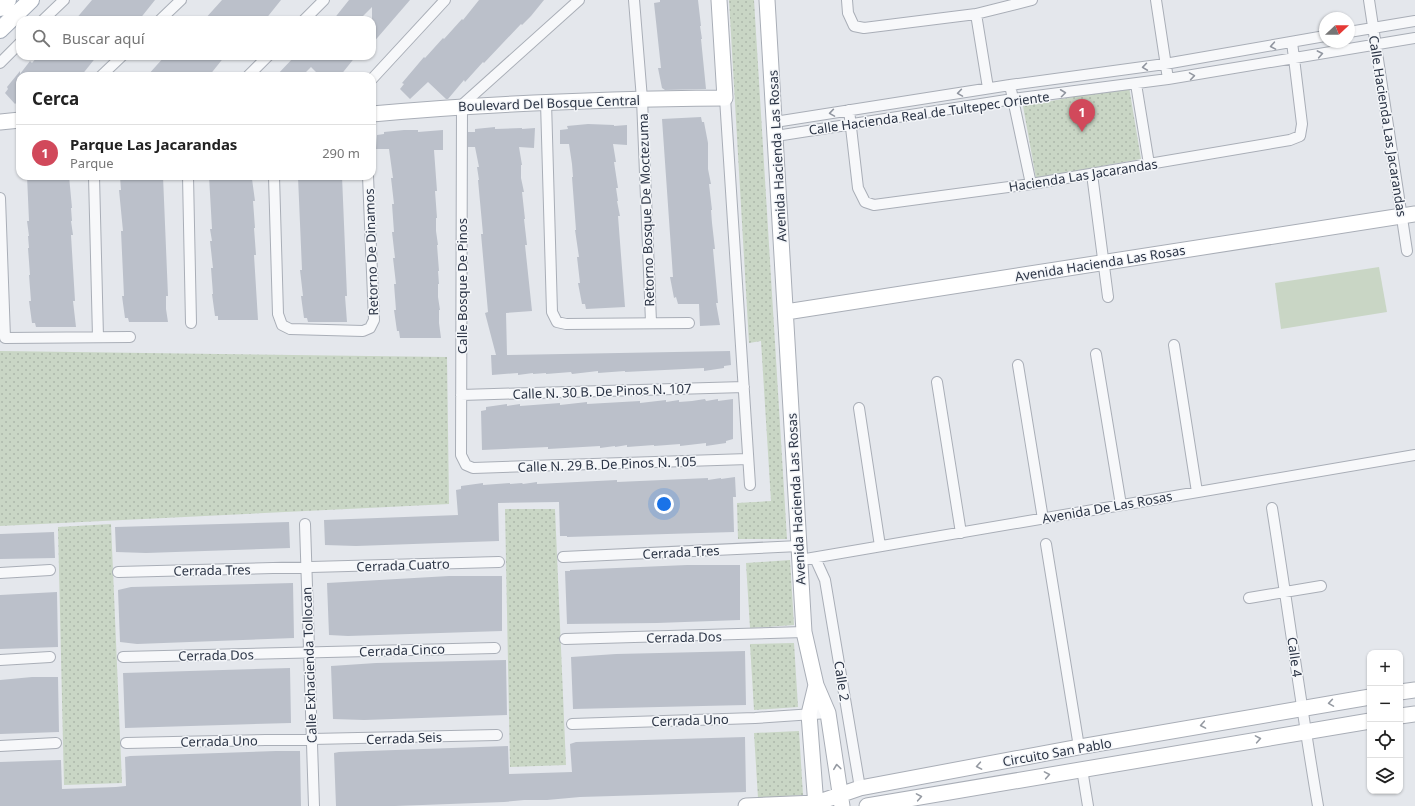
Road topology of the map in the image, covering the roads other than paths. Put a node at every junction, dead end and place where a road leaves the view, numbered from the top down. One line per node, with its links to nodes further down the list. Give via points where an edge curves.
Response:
1 (8, 0): 15 (main road)
2 (31, 0): 22 (main road)
3 (64, 0): 17 (street)
4 (181, 0): 18 (street)
5 (324, 0): 19 (street)
6 (445, 0): 36 (street)
7 (579, 0): 45 (street)
8 (634, 0): 42 (street, Retorno Bosque De Moctezuma)
9 (719, 0): 41 (main road)
10 (767, 0): 51 (main road, Avenida Hacienda Las Rosas)
11 (847, 0): 16 (street, via 848,13 854,26 864,28)
12 (1032, 0): 16 (street)
13 (1156, 0): 33 (street)
14 (1369, 0): 21 (street, Calle Hacienda Las Jacarandas)
15 (0, 8)
16 (976, 14): 40 (street)
17 (47, 16)
18 (164, 16)
19 (308, 16)
20 (1415, 21): 21 (street)
21 (1373, 28): 23 (street); 27 (street, Calle Hacienda Las Jacarandas)
22 (0, 30)
23 (1355, 31)
24 (1319, 37): 26 (street)
25 (1415, 38): 27 (street, Calle Hacienda Real de Tultepec Oriente)
26 (1292, 42): 29 (street, Hacienda Las Jacarandas); 33 (street, one-way to 33)
27 (1376, 44): 29 (street, Calle Hacienda Real de Tultepec Oriente, one-way to 27); 60 (street, Calle Hacienda Las Jacarandas)
28 (16, 47): 32 (street)
29 (1294, 59): 37 (street, Calle Hacienda Real de Tultepec Oriente, one-way to 29); 52 (street, Hacienda Las Jacarandas, via 1302,124 1300,136 1290,140)
30 (118, 60): 34 (street)
31 (264, 60): 35 (street)
32 (0, 63)
33 (1165, 64): 37 (street); 39 (street, one-way to 39)
34 (105, 72)
35 (252, 72)
36 (376, 75)
37 (1168, 79): 38 (street, Calle Hacienda Real de Tultepec Oriente)
38 (1136, 84): 43 (street, Calle Hacienda Real de Tultepec Oriente, one-way to 38); 52 (street, Hacienda Las Jacarandas)
39 (1010, 85): 40 (street); 43 (street, Hacienda Las Jacarandas)
40 (988, 88): 46 (street, one-way to 46)
41 (726, 98): 42 (main road, Boulevard Del Bosque Central); 74 (street)
42 (642, 99): 44 (main road, Boulevard Del Bosque Central); 65 (street, Retorno Bosque De Moctezuma)
43 (1013, 100): 50 (street, Calle Hacienda Real de Tultepec Oriente); 58 (street, Hacienda Las Jacarandas)
44 (546, 102): 45 (main road, Boulevard Del Bosque Central); 65 (street, Retorno Bosque De Moctezuma, via 552,312 557,322 566,324)
45 (462, 105): 47 (main road, Boulevard Del Bosque Central); 75 (street, Calle Bosque De Pinos)
46 (849, 110): 50 (street, Hacienda Las Jacarandas); 51 (street, one-way to 51)
47 (376, 114)
48 (16, 120): 49 (main road)
49 (0, 122)
50 (851, 124): 51 (street, Calle Hacienda Real de Tultepec Oriente); 58 (street, Hacienda Las Jacarandas, via 858,188 865,202 874,205)
51 (775, 129): 64 (main road, Avenida Hacienda Las Rosas)
52 (1150, 164): 53 (street, Hacienda Las Jacarandas)
53 (1092, 174): 58 (street, Hacienda Las Jacarandas); 62 (street)
54 (94, 180): 68 (street)
55 (188, 180): 66 (street)
56 (274, 180): 57 (street, Retorno De Dinamos, via 278,314 282,325 290,329 363,331 370,328 374,320)
57 (368, 180)
58 (1031, 184)
59 (0, 198): 68 (street, via 6,338)
60 (1409, 215): 61 (street, Calle Hacienda Las Jacarandas); 62 (main road, Avenida Hacienda Las Rosas)
61 (1407, 251)
62 (1104, 263): 63 (street); 64 (main road, Avenida Hacienda Las Rosas)
63 (1108, 298)
64 (786, 312): 89 (main road, Avenida Hacienda Las Rosas)
65 (651, 322): 67 (street, Retorno Bosque De Moctezuma)
66 (191, 323)
67 (689, 323)
68 (98, 337): 69 (street)
69 (130, 337)
70 (1174, 345): 81 (street)
71 (1096, 354): 82 (street)
72 (1018, 365): 84 (street)
73 (937, 382): 86 (street)
74 (744, 387): 75 (street, Calle N. 30 B. De Pinos N. 107); 78 (street)
75 (461, 395): 79 (street, Calle Bosque De Pinos, via 461,455)
76 (859, 408): 88 (street)
77 (1415, 455): 81 (street, Avenida De Las Rosas)
78 (748, 459): 79 (street, Calle N. 29 B. De Pinos N. 105, via 473,468); 80 (street)
79 (466, 465)
80 (750, 485)
81 (1197, 492): 82 (street, Avenida De Las Rosas)
82 (1121, 505): 84 (street, Avenida De Las Rosas)
83 (1272, 508): 98 (street, Calle 4)
84 (1043, 518): 86 (street, Avenida De Las Rosas)
85 (305, 524): 93 (street, Calle Exhacienda Tollocan)
86 (961, 533): 88 (street, Avenida De Las Rosas)
87 (1046, 544): 124 (street)
88 (880, 546): 91 (street, Avenida De Las Rosas)
89 (800, 553): 90 (street, Cerrada Tres); 91 (street, Avenida De Las Rosas); 100 (main road, Avenida Hacienda Las Rosas)
90 (563, 558)
91 (815, 558): 126 (street, Calle 2, via 825,580)
92 (499, 562): 93 (street, Cerrada Cuatro)
93 (306, 568): 95 (street, Cerrada Tres); 103 (street, Calle Exhacienda Tollocan)
94 (50, 570): 96 (street)
95 (118, 572)
96 (0, 573)
97 (1321, 586): 98 (street)
98 (1286, 593): 99 (street); 111 (street, Calle 4)
99 (1249, 598)
100 (804, 632): 101 (street, Cerrada Dos); 107 (main road, Avenida Hacienda Las Rosas)
101 (565, 639)
102 (495, 648): 103 (street, Cerrada Cinco)
103 (309, 653): 105 (street, Cerrada Dos); 120 (street, Calle Exhacienda Tollocan)
104 (50, 657): 106 (street)
105 (123, 657)
106 (0, 660)
107 (816, 685): 112 (main road, Avenida Hacienda Las Rosas); 113 (main road, Avenida Hacienda Las Rosas)
108 (1415, 690): 109 (main road)
109 (1403, 692)
110 (1367, 697): 111 (main road, Circuito San Pablo, one-way to 111)
111 (1301, 708): 118 (street, Calle 4); 124 (main road, Circuito San Pablo, one-way to 124)
112 (828, 713): 113 (street, Cerrada Uno); 127 (main road, Avenida Hacienda Las Rosas, one-way to 112)
113 (809, 714): 117 (street, Cerrada Uno); 128 (main road, Avenida Hacienda Las Rosas)
114 (1415, 714): 115 (main road)
115 (1403, 716)
116 (1367, 721): 118 (main road, Circuito San Pablo)
117 (572, 724)
118 (1305, 731): 125 (main road, Circuito San Pablo, one-way to 118); 134 (street, Calle 4)
119 (496, 735): 120 (street, Cerrada Seis)
120 (312, 740): 122 (street, Cerrada Uno); 129 (street, Calle Exhacienda Tollocan)
121 (56, 743): 123 (street)
122 (126, 743)
123 (0, 746)
124 (1079, 747): 126 (main road, Circuito San Pablo, one-way to 126)
125 (1082, 769): 132 (main road, Circuito San Pablo, one-way to 125); 133 (street)
126 (860, 788): 127 (main road, Circuito San Pablo); 131 (main road, Calle 2)
127 (842, 800): 128 (main road, Circuito San Pablo)
128 (816, 804): 130 (main road, Circuito San Pablo)
129 (314, 806)
130 (746, 806)
131 (862, 806)
132 (867, 806)
133 (1088, 806)
134 (1318, 806)

